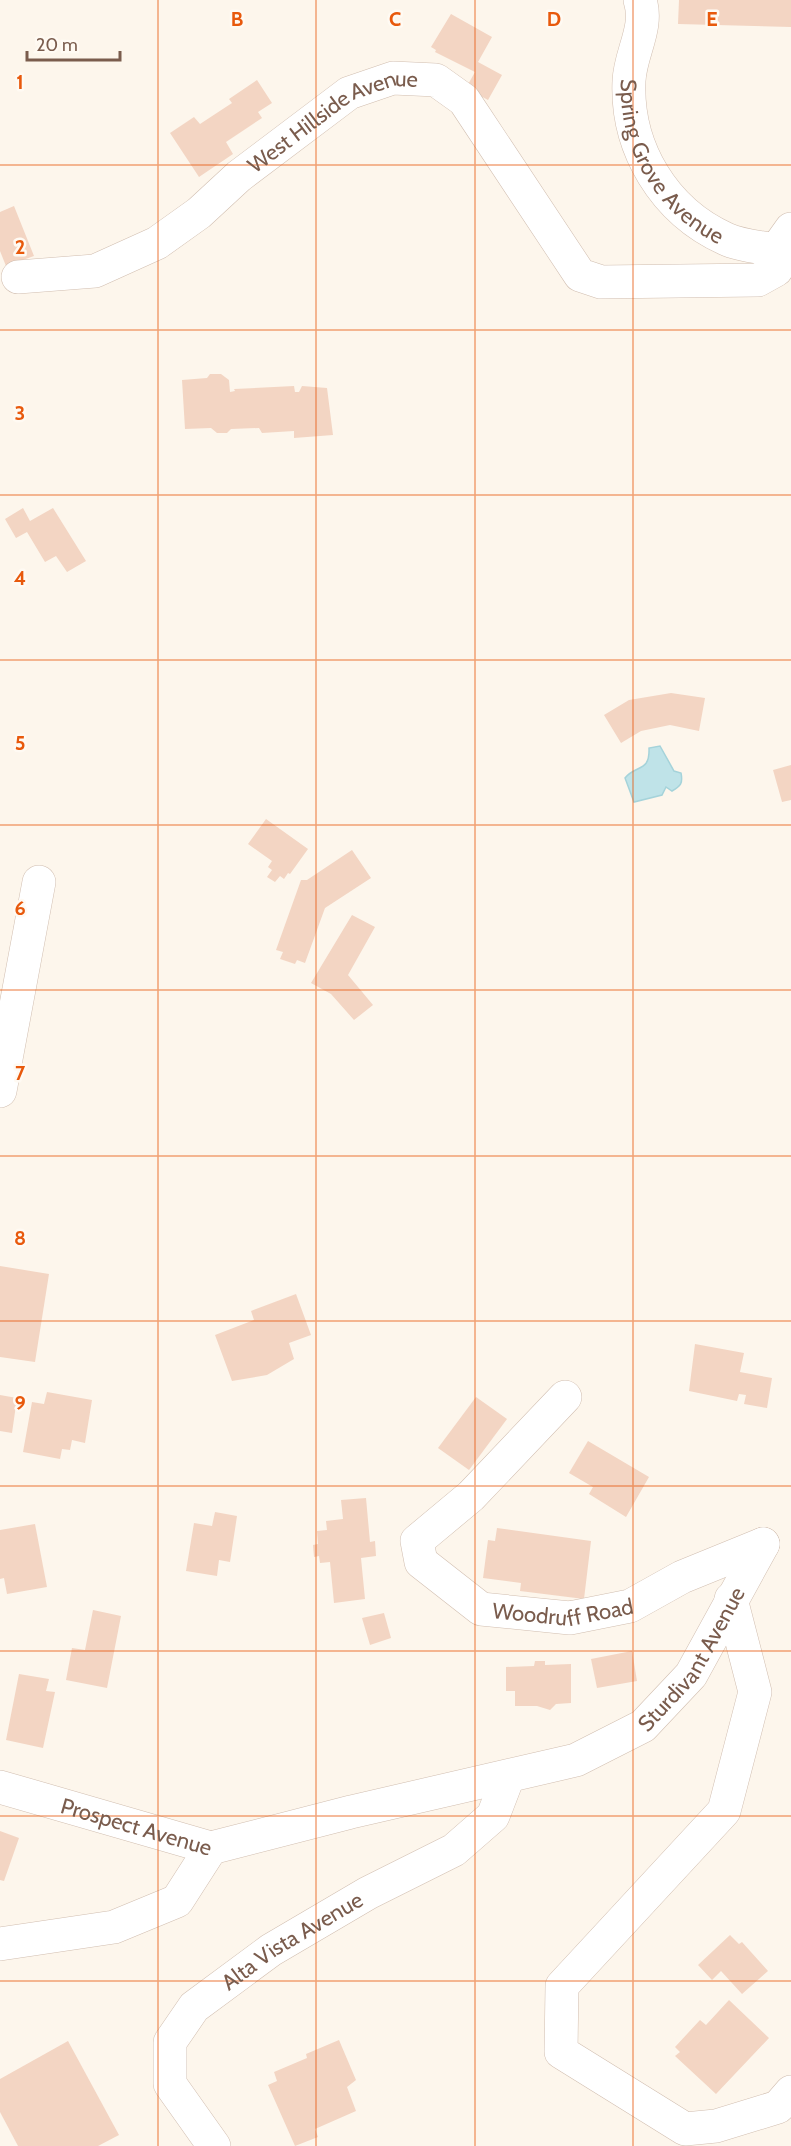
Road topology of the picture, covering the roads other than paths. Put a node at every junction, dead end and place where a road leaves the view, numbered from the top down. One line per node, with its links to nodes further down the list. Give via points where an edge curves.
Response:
1 (639, 0): 2 (street, Spring Grove Avenue, via 644,12 629,79 633,128 650,175 680,209 727,239)
2 (783, 240): 3 (street, West Hillside Avenue, via 776,270 758,280 601,282 580,275 464,100 436,80 393,78 349,93 157,243 95,271)
3 (18, 277)
4 (39, 882): 5 (street)
5 (0, 1091)
6 (565, 1397): 7 (street, Woodruff Road, via 471,1496 417,1541 421,1562 481,1609 570,1618 630,1606 682,1577 763,1544)
7 (731, 1599): 8 (street, Sturdivant Avenue, via 692,1675 643,1726 576,1760); 12 (street, Sturdivant Avenue, via 755,1692 724,1811 562,1986 561,2052 685,2129 717,2126 778,2107)
8 (508, 1777): 10 (street, Sturdivant Avenue); 13 (street, Alta Vista Avenue, via 493,1816 454,1850 368,1893 271,1950 194,2007 170,2042 170,2084)
9 (0, 1787): 10 (street, Prospect Avenue)
10 (211, 1848): 11 (street, Prospect Avenue, via 177,1901 114,1927)
11 (0, 1944)
12 (791, 2092)
13 (214, 2146)

